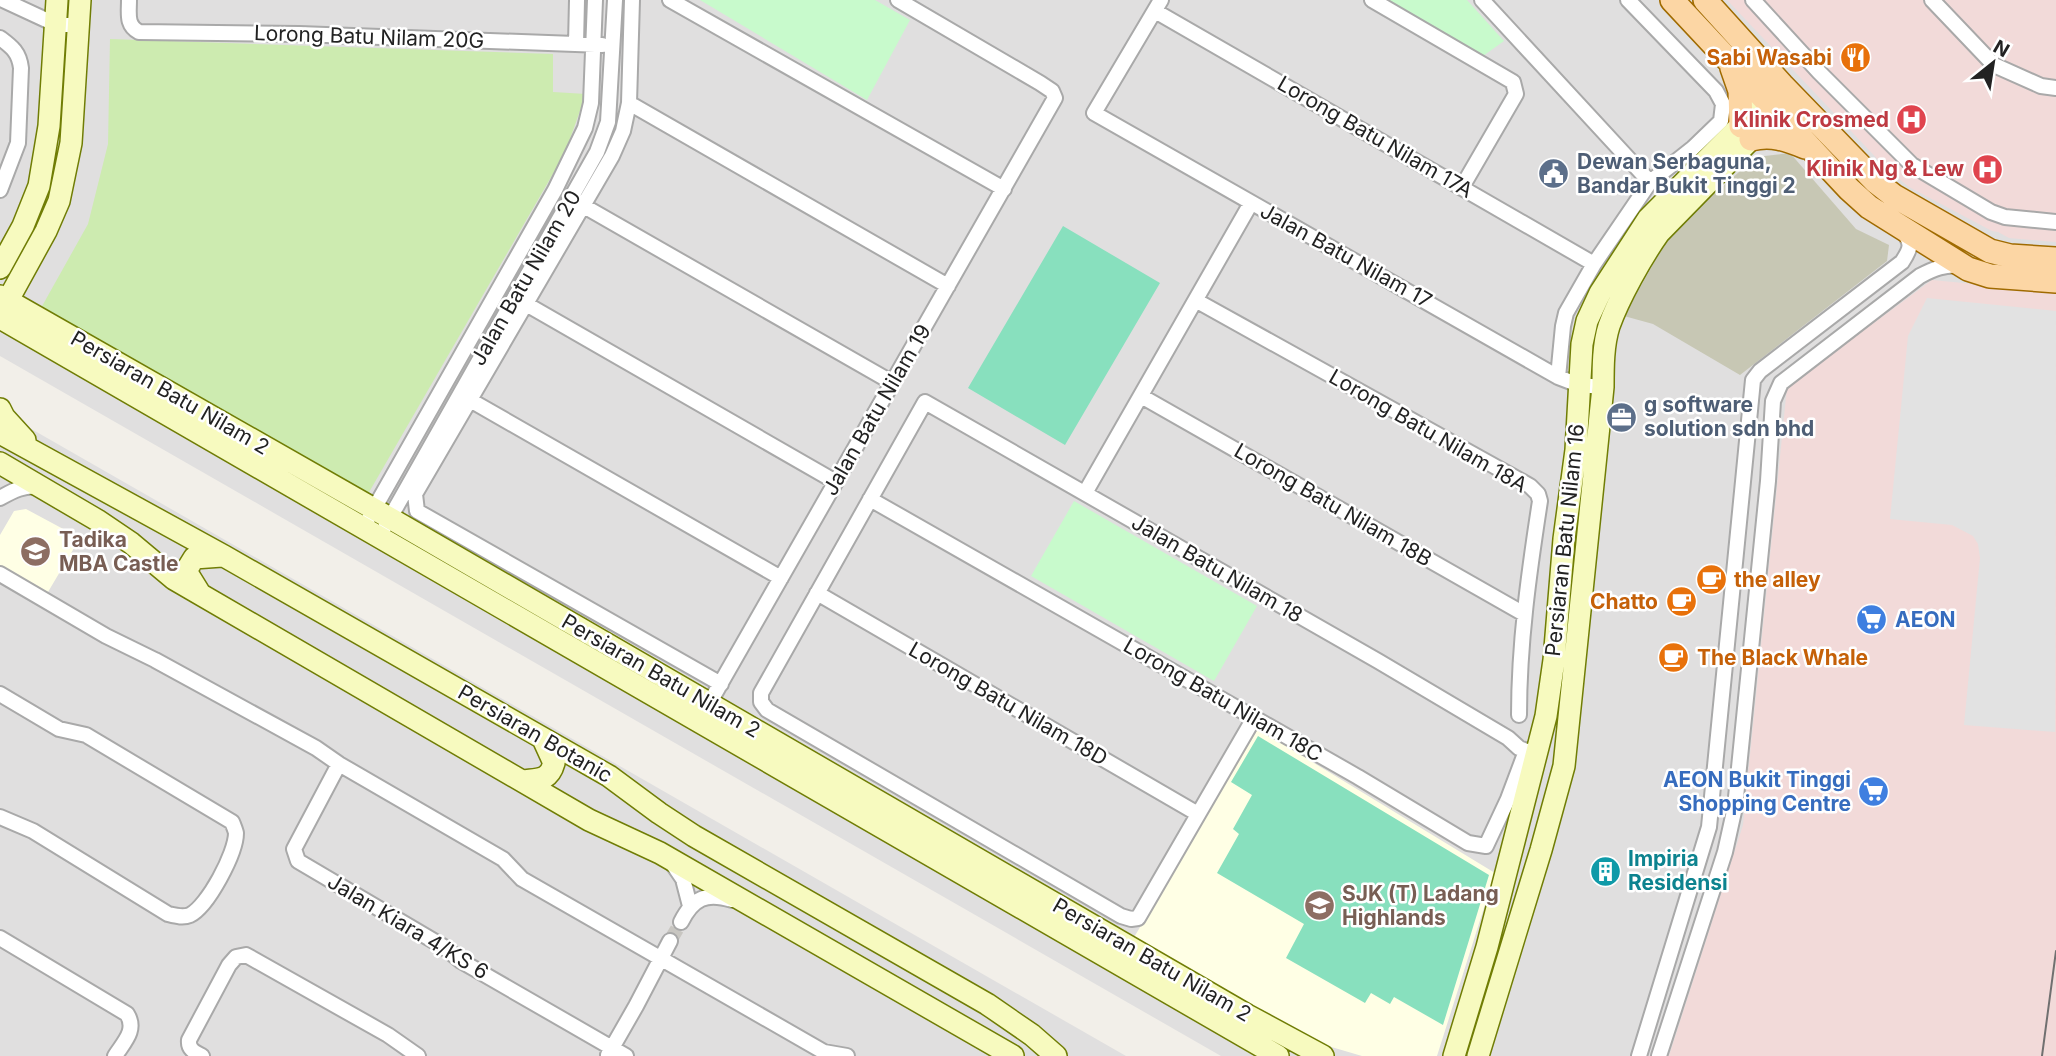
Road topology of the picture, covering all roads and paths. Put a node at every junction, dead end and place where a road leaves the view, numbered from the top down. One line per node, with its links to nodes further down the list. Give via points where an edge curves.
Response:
1 (3, 0): 18 (street)
2 (57, 0): 20 (street)
3 (80, 0): 21 (street)
4 (129, 0): 23 (street, Lorong Batu Nilam 20G, via 129,22 139,32)
5 (577, 0): 23 (street)
6 (595, 0): 24 (street, Jalan Batu Nilam 20)
7 (615, 0): 25 (street, Jalan Batu Nilam 20)
8 (632, 0): 29 (street)
9 (670, 0): 35 (street)
10 (898, 0): 35 (street, Jalan Batu Nilam 19, via 1052,91 1055,98)
11 (1372, 0): 34 (street, via 1513,82 1516,94)
12 (1482, 0): 33 (street)
13 (1628, 0): 33 (street, via 1716,91 1723,104 1721,121)
14 (1672, 0): 26 (main road)
15 (1705, 0): 28 (main road)
16 (1754, 0): 40 (street, via 1912,165 1991,212)
17 (1932, 0): 27 (street, via 1994,65)
18 (18, 4): 20 (street)
19 (1158, 6): 34 (street, Lorong Batu Nilam 17A); 39 (street, Jalan Batu Nilam 17, via 1094,113)
20 (57, 25): 21 (street); 44 (street, via 39,186)
21 (79, 25): 50 (street, via 71,143 59,201)
22 (0, 38): 32 (street, via 20,56 22,68 18,143)
23 (576, 44): 24 (street, Lorong Batu Nilam 20G)
24 (594, 45): 25 (street, Lorong Batu Nilam 20G); 37 (street, Jalan Batu Nilam 20, via 585,128)
25 (614, 46): 38 (street, Jalan Batu Nilam 20, via 608,122)
26 (1731, 65): 28 (main road); 30 (main road)
27 (2056, 88)
28 (1779, 98): 30 (street, Persiaran Batu Nilam 16); 31 (main road); 42 (main road, via 1894,196 1990,251)
29 (629, 103): 38 (street, via 612,156); 47 (street)
30 (1746, 133): 31 (main road, via 1781,137); 53 (street, Persiaran Batu Nilam 16, via 1648,219 1636,236 1591,312 1582,344); 54 (street, Persiaran Batu Nilam 16, via 1649,248 1609,327)
31 (1811, 149): 41 (main road, via 1869,207)
32 (4, 172): 36 (street)
33 (1650, 183): 43 (street)
34 (1462, 187): 43 (street, Lorong Batu Nilam 17A)
35 (1004, 189): 47 (street, Jalan Batu Nilam 19)
36 (0, 190)
37 (555, 190): 38 (street); 66 (street, Jalan Batu Nilam 20)
38 (577, 202): 49 (street); 52 (street); 66 (street, Jalan Batu Nilam 20)
39 (1251, 203): 48 (street); 51 (street, Jalan Batu Nilam 17)
40 (2056, 222)
41 (1902, 228): 45 (main road); 84 (street, via 1910,249 1902,261 1753,380)
42 (2056, 259)
43 (1594, 264): 51 (street, via 1566,313)
44 (0, 268)
45 (1968, 269): 46 (main road, via 1990,276); 85 (street, via 1946,266 1920,276 1777,389 1735,807)
46 (2056, 281)
47 (948, 286): 52 (street, Jalan Batu Nilam 19)
48 (1196, 301): 55 (street); 72 (street, Lorong Batu Nilam 18A, via 1530,486 1540,501)
49 (526, 304): 56 (street); 61 (street)
50 (2, 307): 66 (street, Persiaran Batu Nilam 2)
51 (1558, 377): 53 (street, Jalan Batu Nilam 17)
52 (893, 383): 61 (street, Jalan Batu Nilam 19)
53 (1579, 385): 54 (street, Jalan Batu Nilam 17); 79 (street, Persiaran Batu Nilam 16, via 1554,660 1546,716)
54 (1602, 387): 106 (street, Persiaran Batu Nilam 16, via 1564,765)
55 (1141, 396): 63 (street); 72 (street, Lorong Batu Nilam 18B)
56 (470, 400): 69 (street); 73 (street, via 415,494 417,511)
57 (0, 409): 59 (street)
58 (0, 433): 59 (street, Persiaran Botanic)
59 (37, 453): 67 (street, Persiaran Botanic)
60 (0, 463): 62 (street)
61 (836, 482): 69 (street, Jalan Batu Nilam 19)
62 (41, 487): 64 (street, via 24,487); 71 (street, via 97,520)
63 (1085, 493): 65 (street, Jalan Batu Nilam 18, via 925,402); 79 (street, Jalan Batu Nilam 18, via 1508,738 1522,739)
64 (0, 497)
65 (870, 499): 70 (street); 77 (street, Lorong Batu Nilam 18C)
66 (376, 523): 75 (street, Persiaran Batu Nilam 2)
67 (224, 556): 71 (street, via 194,558 189,564 186,571); 78 (street, Persiaran Botanic)
68 (0, 574): 80 (street)
69 (781, 578): 73 (street, Jalan Batu Nilam 19)
70 (817, 593): 82 (street, Lorong Batu Nilam 18D); 82 (street, via 761,693 767,710 1121,916 1138,918)
71 (200, 594): 81 (street)
72 (1524, 614): 76 (street, Lorong Batu Nilam 18A)
73 (720, 684): 75 (street, Jalan Batu Nilam 19)
74 (0, 694): 83 (street, via 59,729 86,735 232,822 236,832 218,883 198,909 180,917 33,831)
75 (704, 713): 93 (street, Persiaran Batu Nilam 2)
76 (1519, 715)
77 (1254, 718): 79 (street, Lorong Batu Nilam 18C, via 1468,843 1486,846); 82 (street)
78 (543, 739): 81 (street, via 554,763 552,772 545,778); 102 (street, Persiaran Botanic, via 609,776 694,836 987,1004)
79 (1534, 750): 105 (street, Persiaran Batu Nilam 16, via 1487,947)
80 (339, 764): 92 (street, via 503,859 522,879); 94 (street, Jalan Kiara 4/KS 6, via 295,849 298,861)
81 (523, 781): 86 (street, via 589,820)
82 (1198, 814)
83 (0, 817)
84 (1704, 846): 85 (street); 95 (street)
85 (1725, 852): 107 (street)
86 (660, 853): 87 (street, via 683,878); 88 (street)
87 (690, 906): 88 (street, via 708,896); 89 (street)
88 (756, 909): 101 (street)
89 (681, 922)
90 (0, 938): 96 (street, via 127,1014 131,1031)
91 (670, 940): 92 (street)
92 (660, 959): 94 (street); 100 (street, via 824,1052)
93 (1152, 972): 103 (street, Persiaran Batu Nilam 2); 104 (street, Persiaran Batu Nilam 2)
94 (609, 1052): 99 (street, Jalan Kiara 4/KS 6)
95 (1640, 1053): 107 (street)
96 (115, 1056)
97 (202, 1056): 98 (street, via 191,1050 188,1040 229,965 246,955)
98 (418, 1056)
99 (626, 1056)
100 (847, 1056)
101 (1013, 1056)
102 (1056, 1056)
103 (1278, 1056)
104 (1323, 1056)
105 (1454, 1056)
106 (1478, 1056)
107 (1658, 1056)

